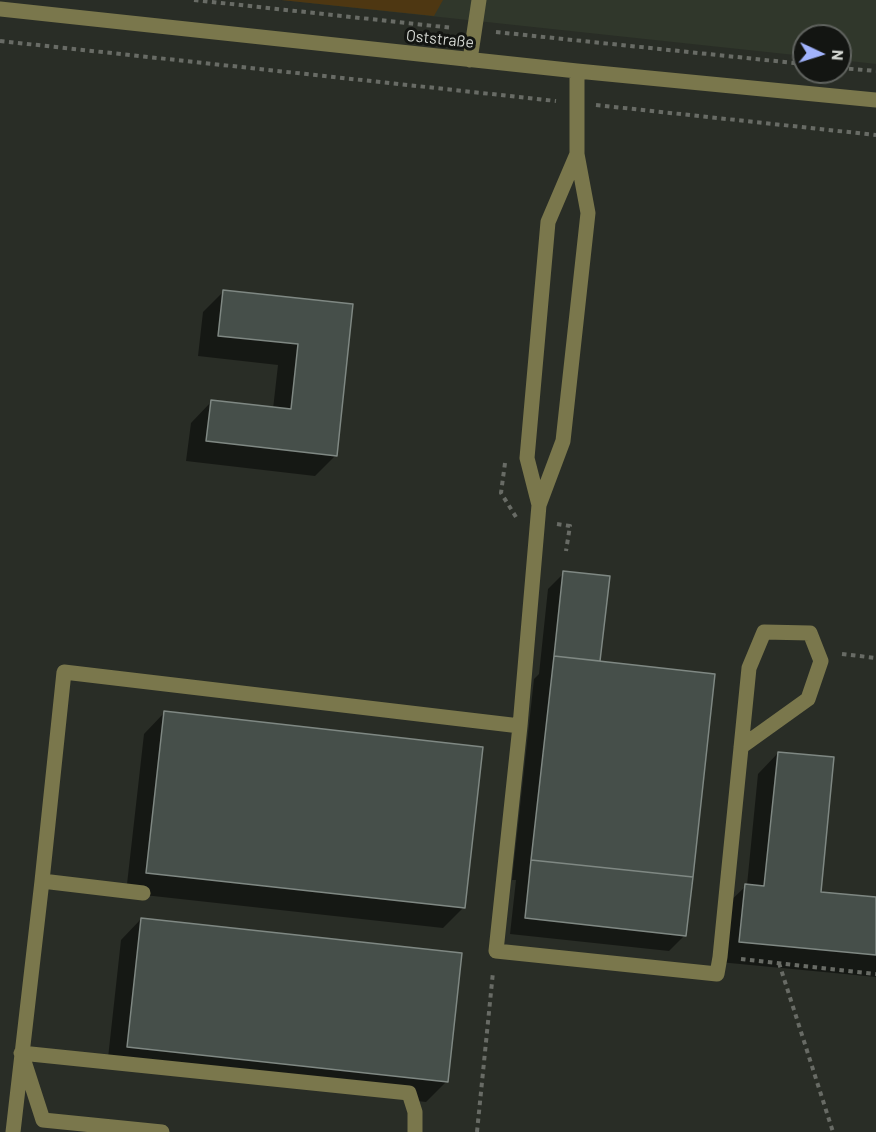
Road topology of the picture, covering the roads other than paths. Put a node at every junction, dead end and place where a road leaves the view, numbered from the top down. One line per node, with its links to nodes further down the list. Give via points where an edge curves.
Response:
1 (479, 0): 3 (street)
2 (0, 9): 3 (street, Oststraße)
3 (470, 60): 4 (street, Oststraße)
4 (577, 71): 5 (street, Oststraße); 6 (street)
5 (876, 100)
6 (578, 154): 7 (street, via 588,213 563,441); 7 (street, via 549,222 527,458)
7 (539, 505): 8 (street)
8 (520, 726): 9 (street, via 496,951 717,974); 10 (street, via 64,672)
9 (741, 747): 9 (street, via 808,699 821,661 810,633 764,632 749,668)
10 (42, 881): 11 (street); 12 (street)
11 (142, 893)
12 (21, 1053): 13 (street); 14 (street, via 43,1120); 15 (street, via 409,1093 415,1112)
13 (13, 1132)
14 (162, 1132)
15 (415, 1132)

